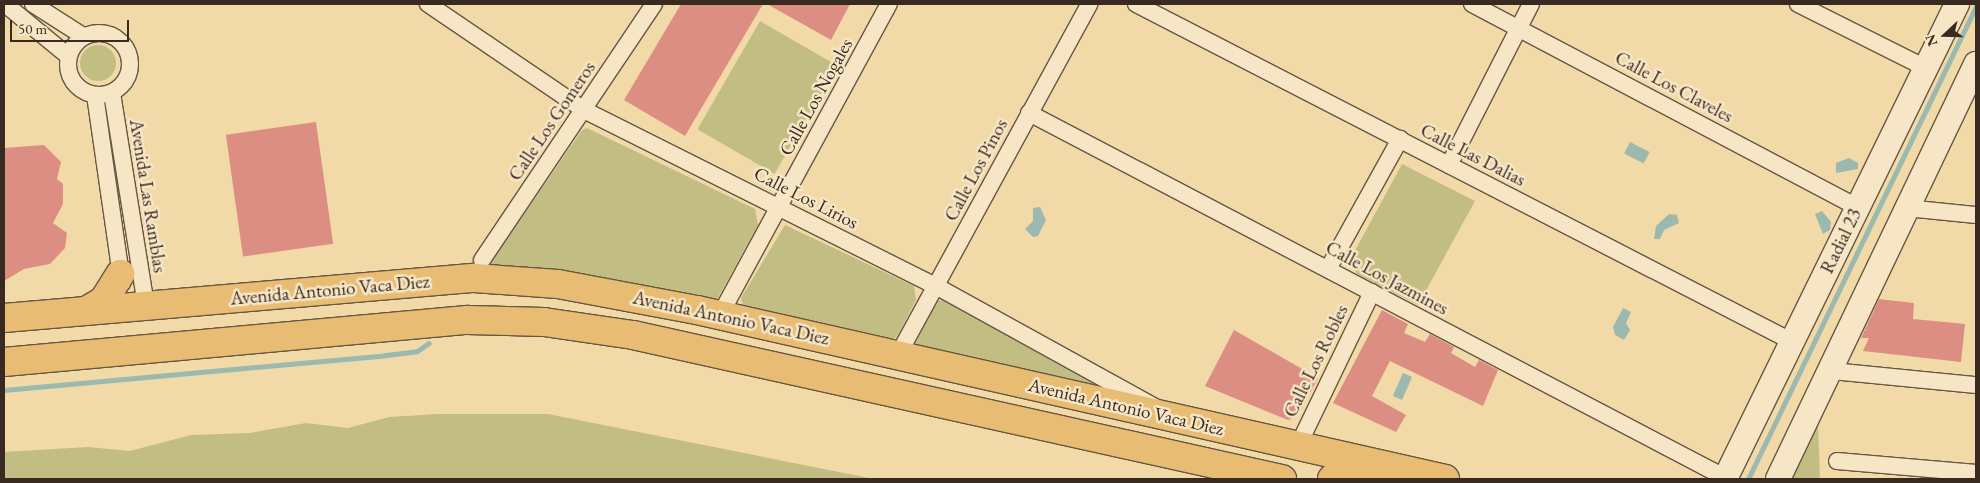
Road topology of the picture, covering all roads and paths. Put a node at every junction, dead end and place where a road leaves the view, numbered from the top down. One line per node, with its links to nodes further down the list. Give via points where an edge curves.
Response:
1 (5, 4): 14 (street)
2 (33, 4): 13 (street)
3 (654, 4): 19 (street, Calle Los Gomeros)
4 (890, 4): 23 (street, Calle Los Nogales)
5 (1089, 4): 20 (street, Calle Los Pinos)
6 (1136, 4): 21 (street, Calle Las Dalias)
7 (1472, 4): 12 (street, Calle Los Claveles)
8 (1531, 4): 12 (street)
9 (1798, 4): 16 (street)
10 (1957, 4): 16 (street, Radial 23)
11 (433, 5): 19 (street, Calle Los Lirios)
12 (1518, 28): 22 (street); 24 (street, Calle Los Claveles)
13 (83, 36): 14 (street); 17 (street, via 108,33 128,49 129,75)
14 (68, 56): 18 (street, via 73,81)
15 (1976, 64): 25 (street)
16 (1926, 68): 24 (street, Radial 23)
17 (112, 93): 18 (street); 32 (street, Avenida Las Ramblas)
18 (94, 95): 29 (street, Avenida Las Ramblas)
19 (584, 110): 23 (street, Calle Los Lirios); 27 (street, Calle Los Gomeros)
20 (1029, 113): 28 (street, Calle Los Jazmines); 30 (street, Calle Los Pinos)
21 (1400, 140): 22 (street, Calle Las Dalias); 28 (street)
22 (1449, 165): 36 (street, Calle Las Dalias)
23 (779, 207): 30 (street, Calle Los Lirios); 34 (street, Calle Los Nogales)
24 (1857, 207): 36 (street, Radial 23)
25 (1907, 208): 26 (street); 39 (street)
26 (1976, 215)
27 (482, 260)
28 (1328, 269): 31 (street, Calle Los Jazmines)
29 (120, 274): 32 (street, Avenida Las Ramblas); 33 (highway, via 104,300)
30 (936, 286): 37 (street, Calle Los Pinos); 41 (street, Calle Los Lirios, via 1122,386)
31 (1372, 292): 42 (street, Calle Los Robles); 49 (street, Calle Los Jazmines)
32 (136, 307): 33 (highway, Avenida Antonio Vaca Diez); 34 (highway, Avenida Antonio Vaca Diez, via 474,278 558,284)
33 (86, 311): 35 (highway, Avenida Antonio Vaca Diez)
34 (720, 315): 37 (highway, Avenida Antonio Vaca Diez)
35 (4, 318)
36 (1793, 342): 49 (street, Radial 23)
37 (898, 355): 41 (highway, Avenida Antonio Vaca Diez)
38 (4, 362): 46 (highway, Avenida Antonio Vaca Diez, via 468,320 544,322 633,335)
39 (1832, 371): 40 (street); 50 (street)
40 (1976, 385)
41 (1172, 417): 42 (highway, Avenida Antonio Vaca Diez)
42 (1297, 448): 44 (highway, Avenida Antonio Vaca Diez)
43 (1837, 461): 45 (street)
44 (1402, 470): 47 (highway, via 1342,468); 48 (highway, Avenida Antonio Vaca Diez)
45 (1976, 473)
46 (1282, 479)
47 (1332, 479)
48 (1445, 479)
49 (1726, 479)
50 (1778, 479)

